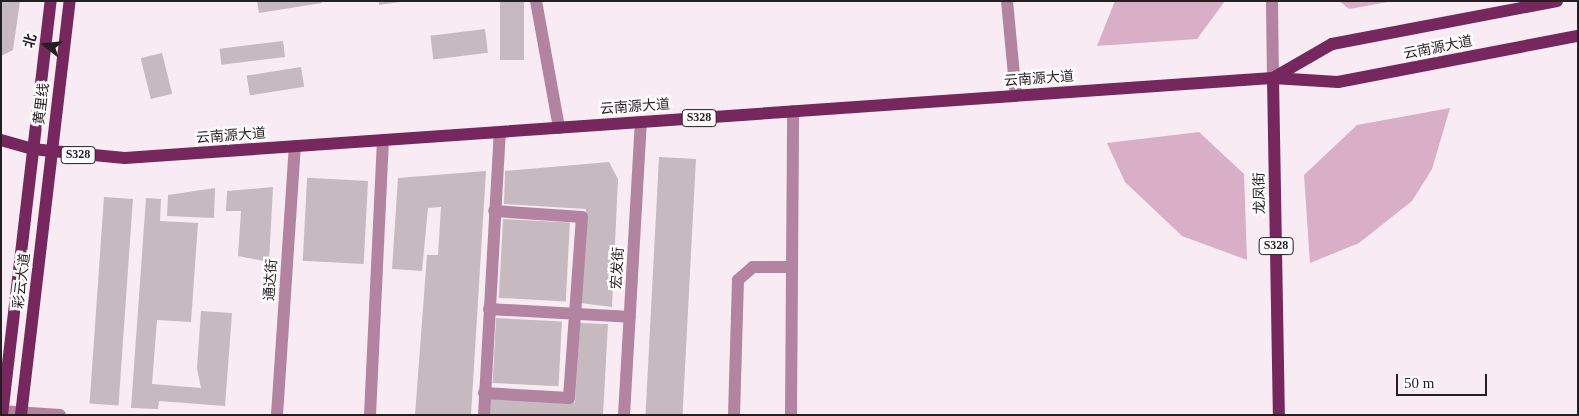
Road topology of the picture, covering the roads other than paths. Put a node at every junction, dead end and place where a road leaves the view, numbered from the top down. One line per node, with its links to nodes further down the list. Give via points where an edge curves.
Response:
1 (51, 1): 17 (main road, 黄里线)
2 (70, 1): 18 (main road, 黄里线)
3 (536, 1): 12 (street)
4 (1007, 1): 9 (street)
5 (1272, 1): 8 (street, 龙凤街)
6 (1557, 1): 8 (main road, 云南源大道, via 1332,44)
7 (1578, 36): 8 (main road, 云南源大道, via 1338,82)
8 (1273, 78): 9 (main road, 云南源大道 / S328); 34 (main road, 龙凤街 / S328)
9 (1016, 96): 10 (main road, 云南源大道 / S328)
10 (793, 111): 11 (main road, 云南源大道 / S328); 20 (street)
11 (640, 122): 12 (main road, 云南源大道 / S328); 23 (street, 宏发街)
12 (559, 128): 13 (main road, 云南源大道 / S328)
13 (500, 132): 15 (main road, 云南源大道 / S328); 19 (street)
14 (1, 140): 17 (main road, 云南源大道 / S328)
15 (382, 140): 16 (main road, 云南源大道 / S328); 29 (street)
16 (295, 146): 18 (main road, 云南源大道 / S328, via 125,158); 28 (street, 通达街)
17 (32, 149): 18 (main road, 云南源大道 / S328); 25 (main road, 彩云大道)
18 (52, 151): 26 (main road, 彩云大道)
19 (494, 211): 21 (street); 22 (street, via 582,217)
20 (792, 267): 32 (street, via 753,267 738,280); 33 (street)
21 (489, 310): 22 (street); 24 (street)
22 (575, 314): 23 (street); 24 (street, via 569,398)
23 (630, 317): 31 (street, 宏发街)
24 (484, 393): 30 (street)
25 (2, 412): 26 (street)
26 (21, 413): 27 (street)
27 (60, 415)
28 (278, 415)
29 (370, 415)
30 (484, 415)
31 (624, 415)
32 (734, 415)
33 (791, 415)
34 (1279, 415)

